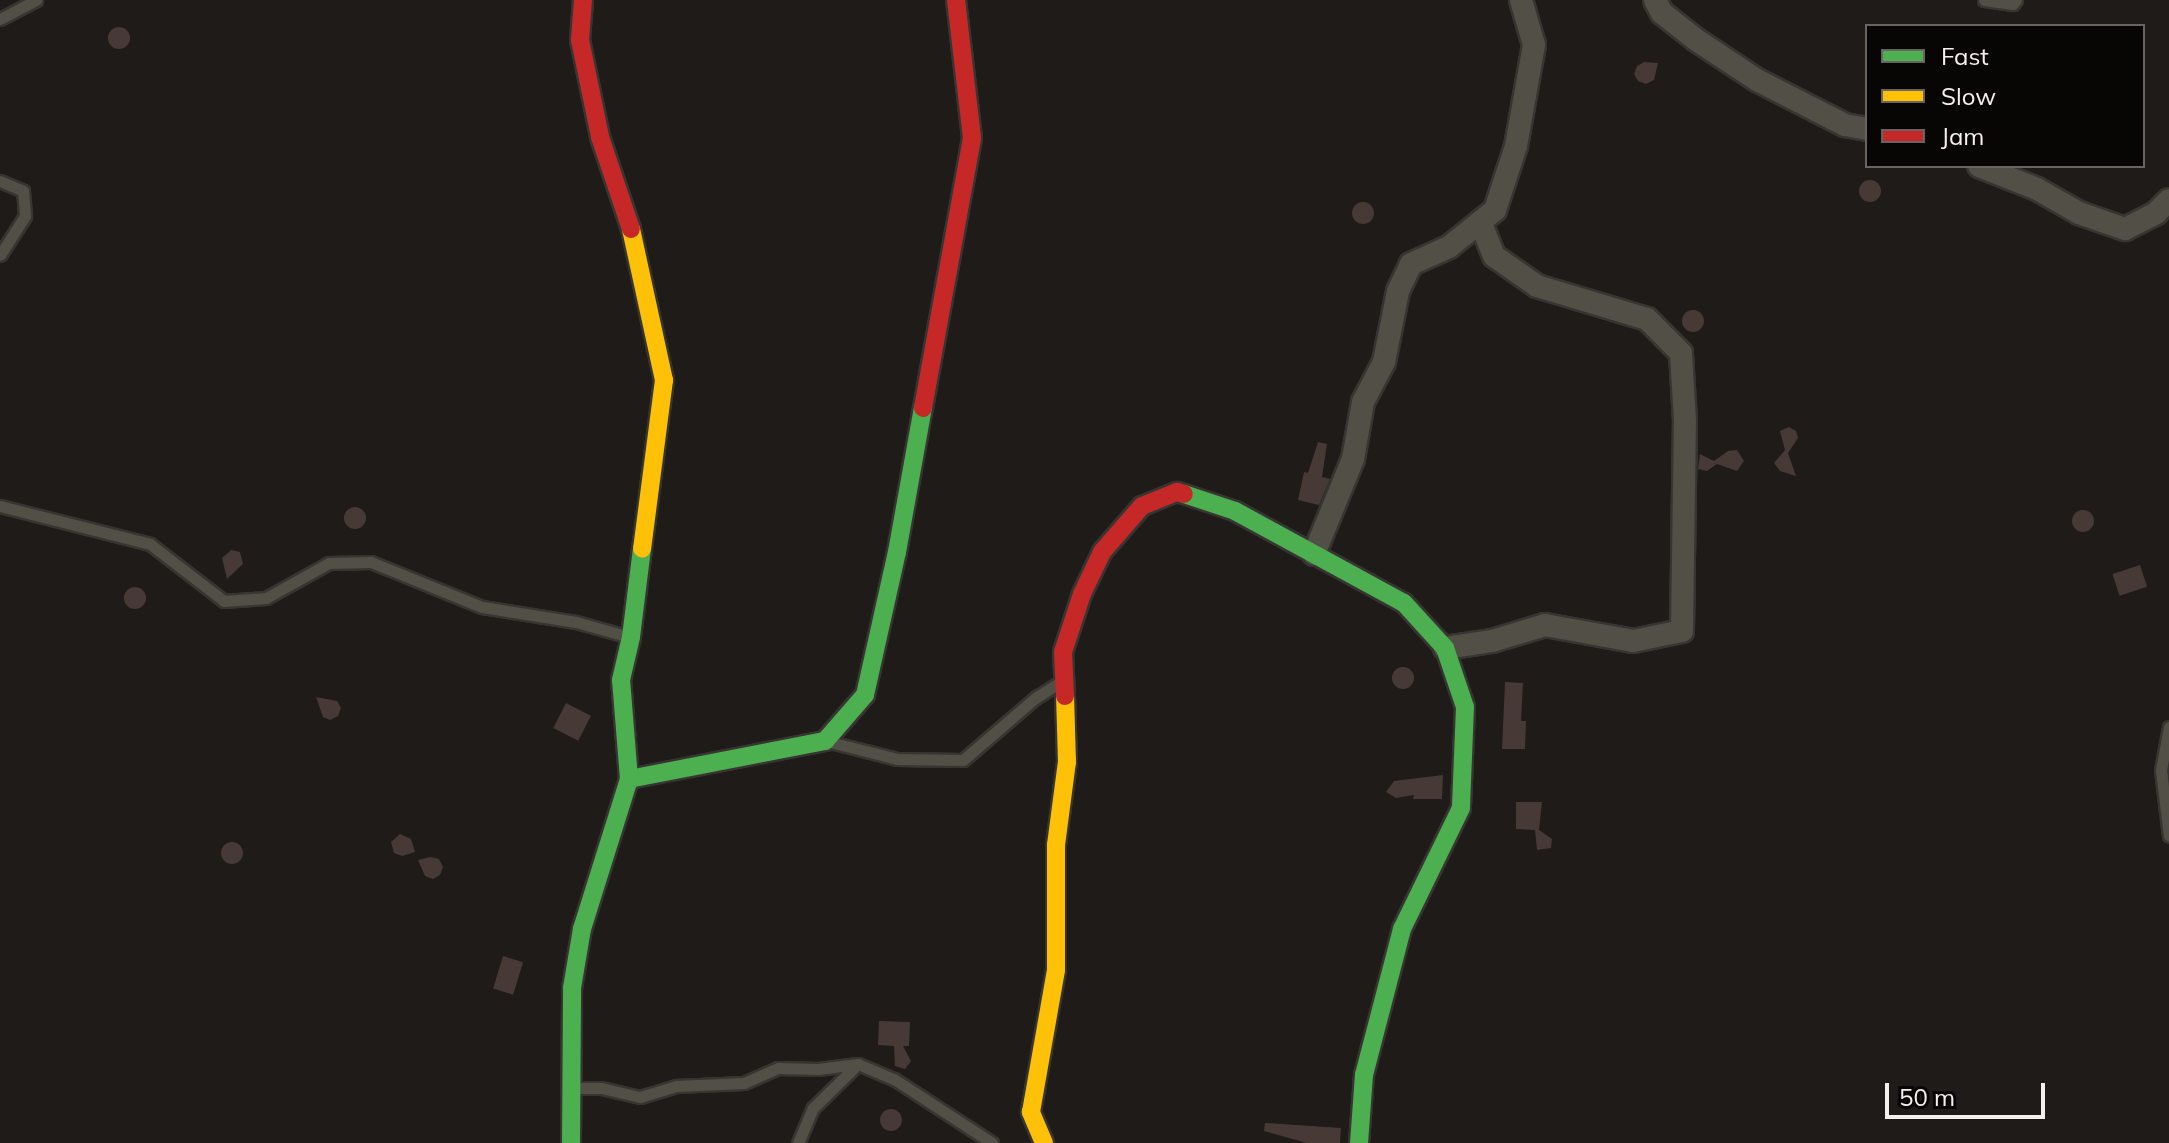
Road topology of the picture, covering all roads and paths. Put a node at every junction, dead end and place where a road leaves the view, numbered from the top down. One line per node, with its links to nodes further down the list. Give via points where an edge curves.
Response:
1 (36, 0): 8 (lane)
2 (583, 0): 17 (street, via 580,40 600,137 635,240 664,380)
3 (956, 0): 21 (street, via 972,138 897,552 865,695)
4 (1521, 0): 13 (street, via 1534,45 1516,146 1495,210)
5 (1655, 0): 9 (street, via 1662,13 1695,39 1757,80 1845,125)
6 (1984, 0): 7 (lane)
7 (2016, 0)
8 (0, 19)
9 (1865, 129)
10 (1984, 168): 12 (street, via 2125,229)
11 (0, 181): 14 (lane, via 23,191 25,216)
12 (2169, 200)
13 (1480, 222): 16 (street, via 1449,247 1411,264 1398,291 1384,362 1363,402 1353,459); 18 (street, via 1494,256 1537,286 1647,319 1681,353 1682,631 1633,641 1545,625)
14 (0, 255)
15 (0, 506): 17 (lane, via 150,544 224,601 266,598 329,563 371,562 482,607)
16 (1314, 554): 18 (street, via 1404,603); 19 (street, via 1235,511 1177,492 1142,506 1102,552 1082,594 1063,652)
17 (631, 637): 22 (street, via 621,680)
18 (1445, 648): 30 (street, via 1465,707 1461,808 1402,929 1364,1075)
19 (1063, 680): 21 (lane, via 963,760 897,759); 29 (street, via 1067,762 1056,845 1056,970 1031,1112)
20 (2169, 727): 23 (lane, via 2161,770)
21 (825, 741): 22 (street)
22 (629, 779): 25 (street, via 582,929 572,988)
23 (2169, 836)
24 (858, 1064): 25 (lane, via 778,1068 744,1083 676,1086 640,1097); 27 (lane, via 813,1108); 28 (lane, via 894,1079)
25 (571, 1088): 26 (street)
26 (571, 1143)
27 (798, 1143)
28 (992, 1143)
29 (1044, 1143)
30 (1359, 1143)

